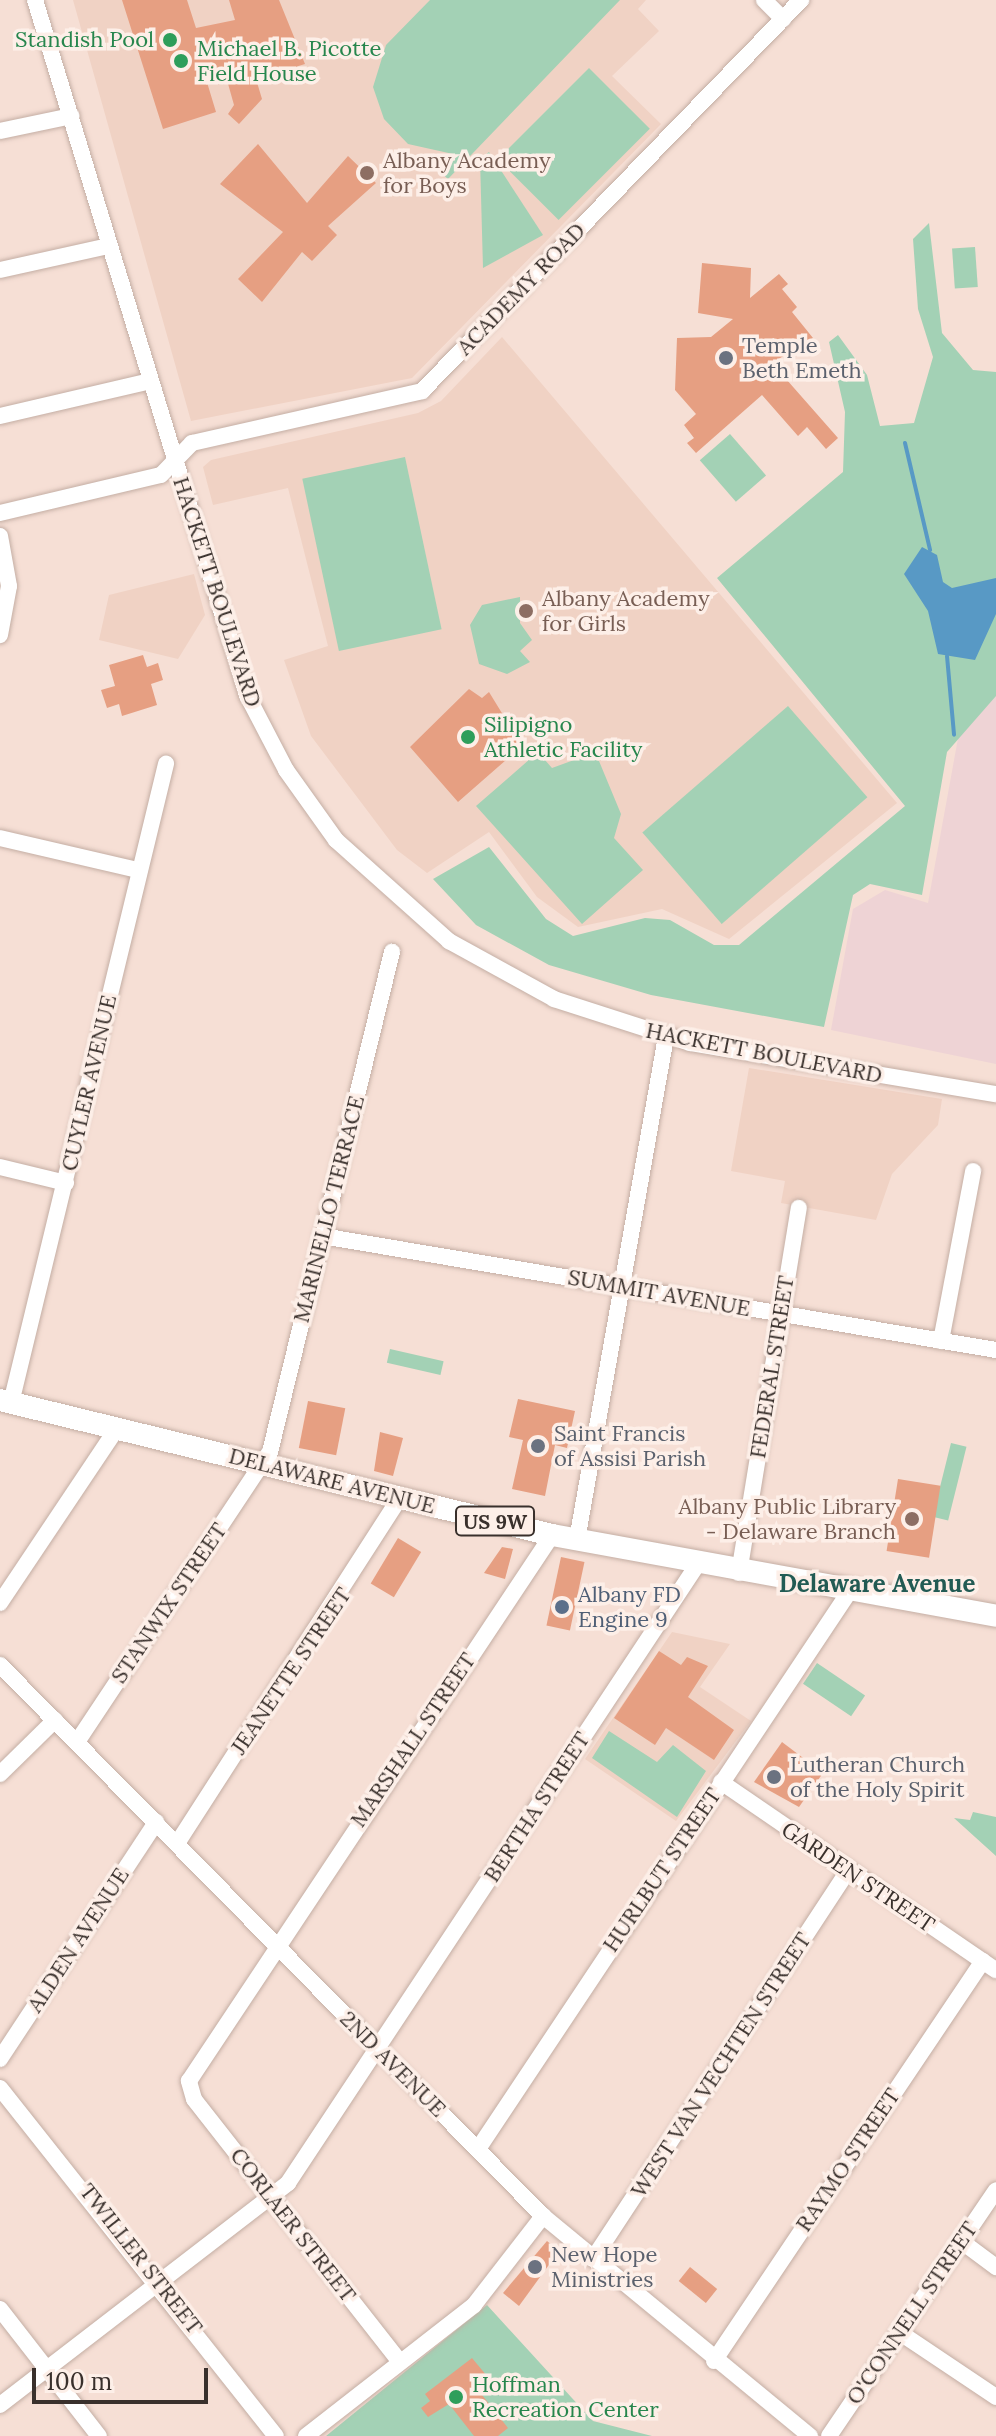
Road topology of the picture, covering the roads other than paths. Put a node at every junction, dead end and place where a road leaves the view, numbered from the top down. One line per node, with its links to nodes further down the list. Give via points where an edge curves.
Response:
1 (35, 0): 5 (street, HACKETT BOULEVARD)
2 (764, 0): 4 (street)
3 (801, 0): 4 (street, ACADEMY ROAD)
4 (783, 19): 11 (street, ACADEMY ROAD, via 422,391 192,443)
5 (71, 116): 6 (street); 7 (street, HACKETT BOULEVARD)
6 (0, 131)
7 (108, 246): 8 (street); 9 (street, HACKETT BOULEVARD)
8 (0, 270)
9 (150, 381): 10 (street); 11 (street, HACKETT BOULEVARD)
10 (0, 416)
11 (175, 460): 12 (street, ACADEMY ROAD, via 161,475); 19 (street, HACKETT BOULEVARD, via 247,695 286,770 336,840 378,884 493,968 554,999)
12 (0, 513)
13 (0, 536): 14 (street, via 9,586)
14 (0, 635)
15 (166, 764): 17 (street, CUYLER AVENUE)
16 (0, 838): 17 (street)
17 (137, 870): 23 (street, CUYLER AVENUE)
18 (392, 952): 25 (street, MARINELLO TERRACE)
19 (666, 1037): 20 (street, HACKETT BOULEVARD); 26 (street)
20 (996, 1094)
21 (0, 1167): 23 (street)
22 (973, 1171): 28 (street)
23 (66, 1183): 30 (street, CUYLER AVENUE)
24 (799, 1208): 27 (street, FEDERAL STREET)
25 (322, 1236): 26 (street, SUMMIT AVENUE); 32 (street, MARINELLO TERRACE)
26 (621, 1287): 27 (street, SUMMIT AVENUE); 35 (street)
27 (781, 1314): 28 (street, SUMMIT AVENUE); 37 (street, FEDERAL STREET)
28 (941, 1341): 29 (street, SUMMIT AVENUE)
29 (996, 1350)
30 (6, 1401): 31 (main road, DELAWARE AVENUE / US 9W)
31 (117, 1428): 32 (main road, DELAWARE AVENUE / US 9W); 39 (street)
32 (262, 1464): 33 (main road, DELAWARE AVENUE / US 9W); 43 (street, STANWIX STREET)
33 (400, 1498): 34 (main road, DELAWARE AVENUE / US 9W); 47 (street, JEANETTE STREET)
34 (552, 1535): 35 (main road, DELAWARE AVENUE / US 9W); 49 (street, MARSHALL STREET)
35 (577, 1540): 36 (main road, DELAWARE AVENUE / US 9W)
36 (697, 1565): 37 (main road, DELAWARE AVENUE / US 9W); 51 (street, BERTHA STREET)
37 (739, 1573): 38 (main road, DELAWARE AVENUE / US 9W)
38 (849, 1592): 40 (main road, DELAWARE AVENUE / US 9W); 45 (street, HURLBUT STREET)
39 (0, 1603)
40 (996, 1616)
41 (0, 1665): 42 (street, 2ND AVENUE)
42 (55, 1720): 43 (street, 2ND AVENUE); 44 (street)
43 (77, 1742): 46 (street, 2ND AVENUE)
44 (0, 1774)
45 (721, 1782): 48 (street, GARDEN STREET); 55 (street, HURLBUT STREET)
46 (156, 1822): 47 (street, 2ND AVENUE); 52 (street, ALDEN AVENUE)
47 (178, 1842): 49 (street, 2ND AVENUE)
48 (848, 1871): 50 (street, GARDEN STREET); 60 (street, WEST VAN VECHTEN STREET)
49 (276, 1946): 51 (street, 2ND AVENUE); 53 (street, MARSHALL STREET, via 197,2063)
50 (990, 1966): 65 (street, RAYMO STREET)
51 (377, 2048): 55 (street, 2ND AVENUE); 57 (street, BERTHA STREET, via 288,2183)
52 (0, 2059)
53 (190, 2085): 57 (street, CORLAER STREET)
54 (0, 2088): 62 (street, TWILLER STREET)
55 (478, 2149): 58 (street, 2ND AVENUE)
56 (996, 2190): 59 (street, O'CONNELL STREET)
57 (269, 2194): 62 (street, BERTHA STREET); 66 (street, CORLAER STREET)
58 (543, 2216): 60 (street, 2ND AVENUE); 66 (street, via 480,2299)
59 (961, 2241): 61 (street); 64 (street, O'CONNELL STREET)
60 (593, 2259): 65 (street, 2ND AVENUE)
61 (996, 2267)
62 (159, 2280): 67 (street, BERTHA STREET); 71 (street, TWILLER STREET)
63 (0, 2309): 67 (street)
64 (899, 2332): 68 (street); 74 (street, O'CONNELL STREET)
65 (714, 2361): 73 (street, 2ND AVENUE)
66 (400, 2362): 72 (street)
67 (47, 2369): 69 (street, BERTHA STREET); 70 (street)
68 (996, 2397)
69 (0, 2405)
70 (99, 2436)
71 (276, 2436)
72 (306, 2436)
73 (810, 2436)
74 (829, 2436)

